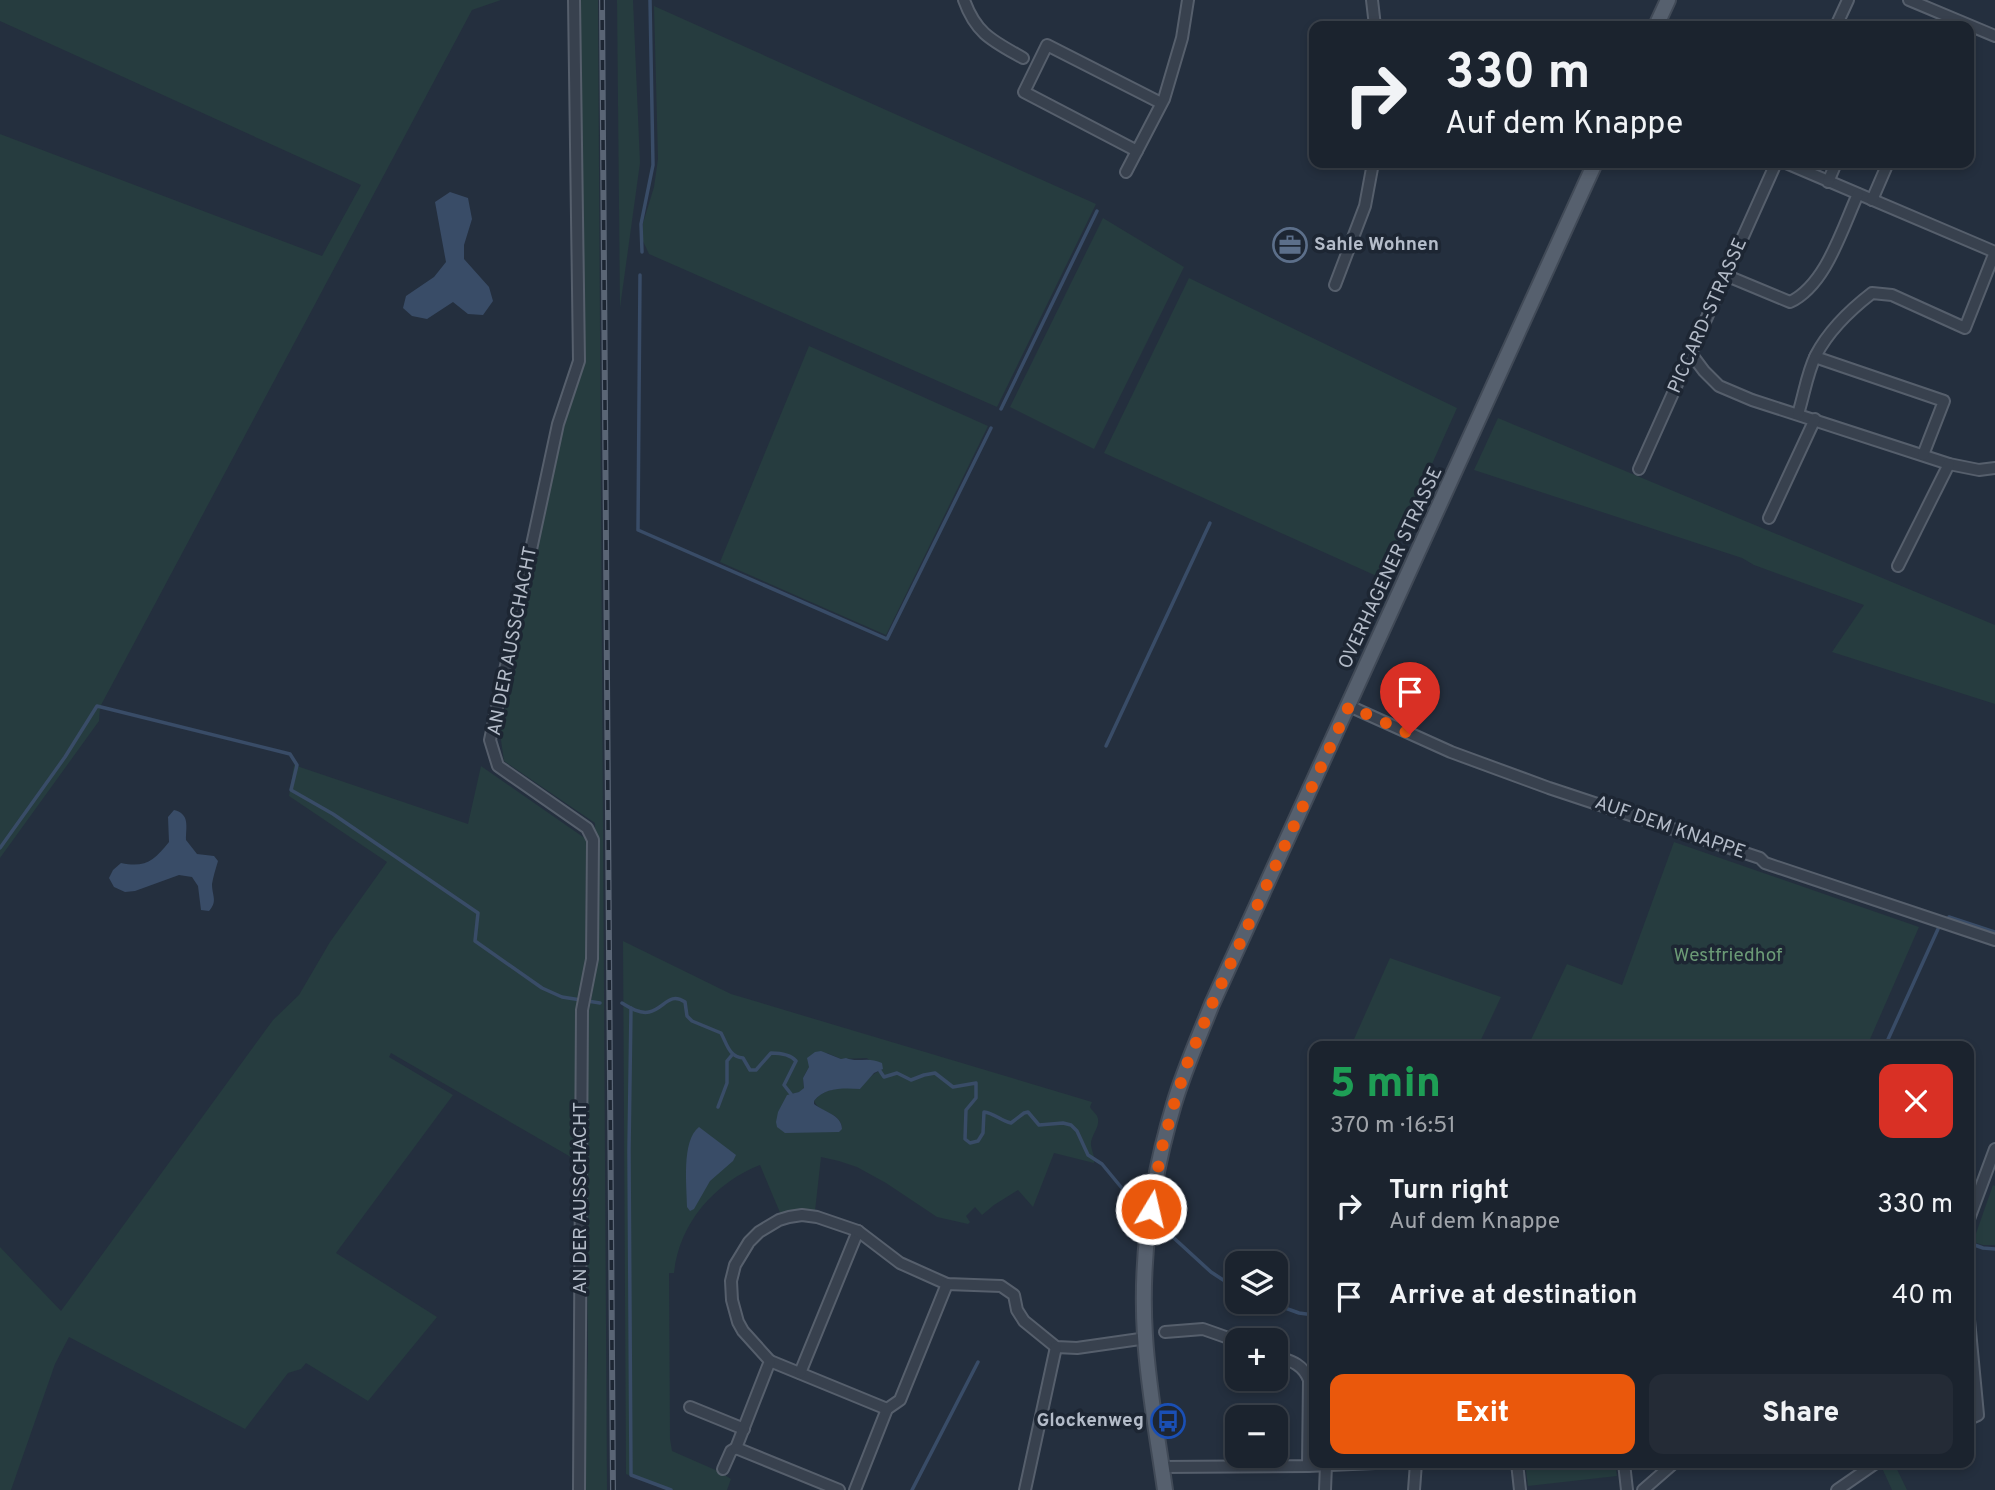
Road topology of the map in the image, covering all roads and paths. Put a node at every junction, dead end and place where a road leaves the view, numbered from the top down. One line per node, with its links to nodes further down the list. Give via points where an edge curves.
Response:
1 (573, 0): 66 (street, AN DER AUSSCHACHT, via 579,361 558,424 490,740 498,766 587,828 593,840 592,959 582,1010)
2 (964, 0): 14 (street, via 971,19 991,40)
3 (1188, 0): 15 (street, via 1182,38)
4 (1371, 0): 8 (street)
5 (1668, 0): 9 (main road)
6 (1848, 0): 10 (street)
7 (1909, 0): 11 (street)
8 (1374, 21)
9 (1658, 21)
10 (1838, 21)
11 (1963, 21)
12 (1974, 25): 13 (street)
13 (1994, 33)
14 (1023, 58)
15 (1161, 103): 16 (street); 16 (street, via 1047,45 1024,92)
16 (1137, 151): 23 (street)
17 (1373, 168): 29 (street)
18 (1593, 168): 40 (main road, OVERHAGENER STRASSE)
19 (1774, 168): 28 (street, PICCARD-STRASSE)
20 (1797, 168): 24 (street)
21 (1834, 168): 24 (street)
22 (1886, 168): 26 (street)
23 (1126, 172)
24 (1828, 182): 25 (street)
25 (1858, 194): 26 (street); 28 (street, via 1821,274 1801,297 1790,302)
26 (1872, 200): 27 (street)
27 (1995, 252): 31 (street, via 1965,328 1892,295 1872,293 1853,307)
28 (1725, 275): 30 (street, PICCARD-STRASSE)
29 (1335, 285)
30 (1692, 355): 32 (street, via 1719,386); 37 (street, PICCARD-STRASSE)
31 (1815, 357): 32 (street); 34 (street, via 1944,401)
32 (1798, 414): 33 (street)
33 (1815, 419): 34 (street); 38 (street)
34 (1923, 456): 35 (street)
35 (1949, 464): 36 (street); 39 (street)
36 (1995, 468)
37 (1639, 469)
38 (1769, 518)
39 (1898, 566)
40 (1349, 706): 41 (street, AUF DEM KNAPPE, via 1464,757 1549,788); 47 (main road, OVERHAGENER STRASSE, via 1212,1004 1174,1104 1149,1228)
41 (1995, 940)
42 (1995, 1149): 43 (street)
43 (1974, 1206)
44 (858, 1231): 45 (street, via 900,1264); 51 (street, via 817,1217 789,1217 759,1232 741,1254 731,1281 732,1300 743,1331); 52 (street)
45 (947, 1284): 49 (street, via 1001,1286 1014,1295 1024,1321); 54 (street, via 900,1400)
46 (1165, 1332): 48 (street, via 1203,1329)
47 (1145, 1334): 49 (street, via 1140,1339); 58 (main road, OVERHAGENER STRASSE)
48 (1225, 1337)
49 (1056, 1347): 69 (street)
50 (1288, 1360): 57 (street, via 1305,1370 1309,1380)
51 (770, 1361): 52 (street); 55 (street)
52 (800, 1373): 54 (street)
53 (690, 1407): 55 (street)
54 (887, 1409): 68 (street)
55 (744, 1429): 56 (street)
56 (736, 1448): 65 (street); 67 (street)
57 (1308, 1466): 58 (street)
58 (1162, 1467): 70 (main road, OVERHAGENER STRASSE)
59 (1326, 1468): 71 (street)
60 (1416, 1468): 72 (street)
61 (1518, 1468): 73 (street)
62 (1625, 1468): 74 (street)
63 (1668, 1468): 75 (street)
64 (1869, 1468): 76 (street)
65 (723, 1469)
66 (579, 1490)
67 (839, 1490)
68 (855, 1490)
69 (1025, 1490)
70 (1165, 1490)
71 (1325, 1490)
72 (1414, 1490)
73 (1520, 1490)
74 (1627, 1490)
75 (1643, 1490)
76 (1837, 1490)

